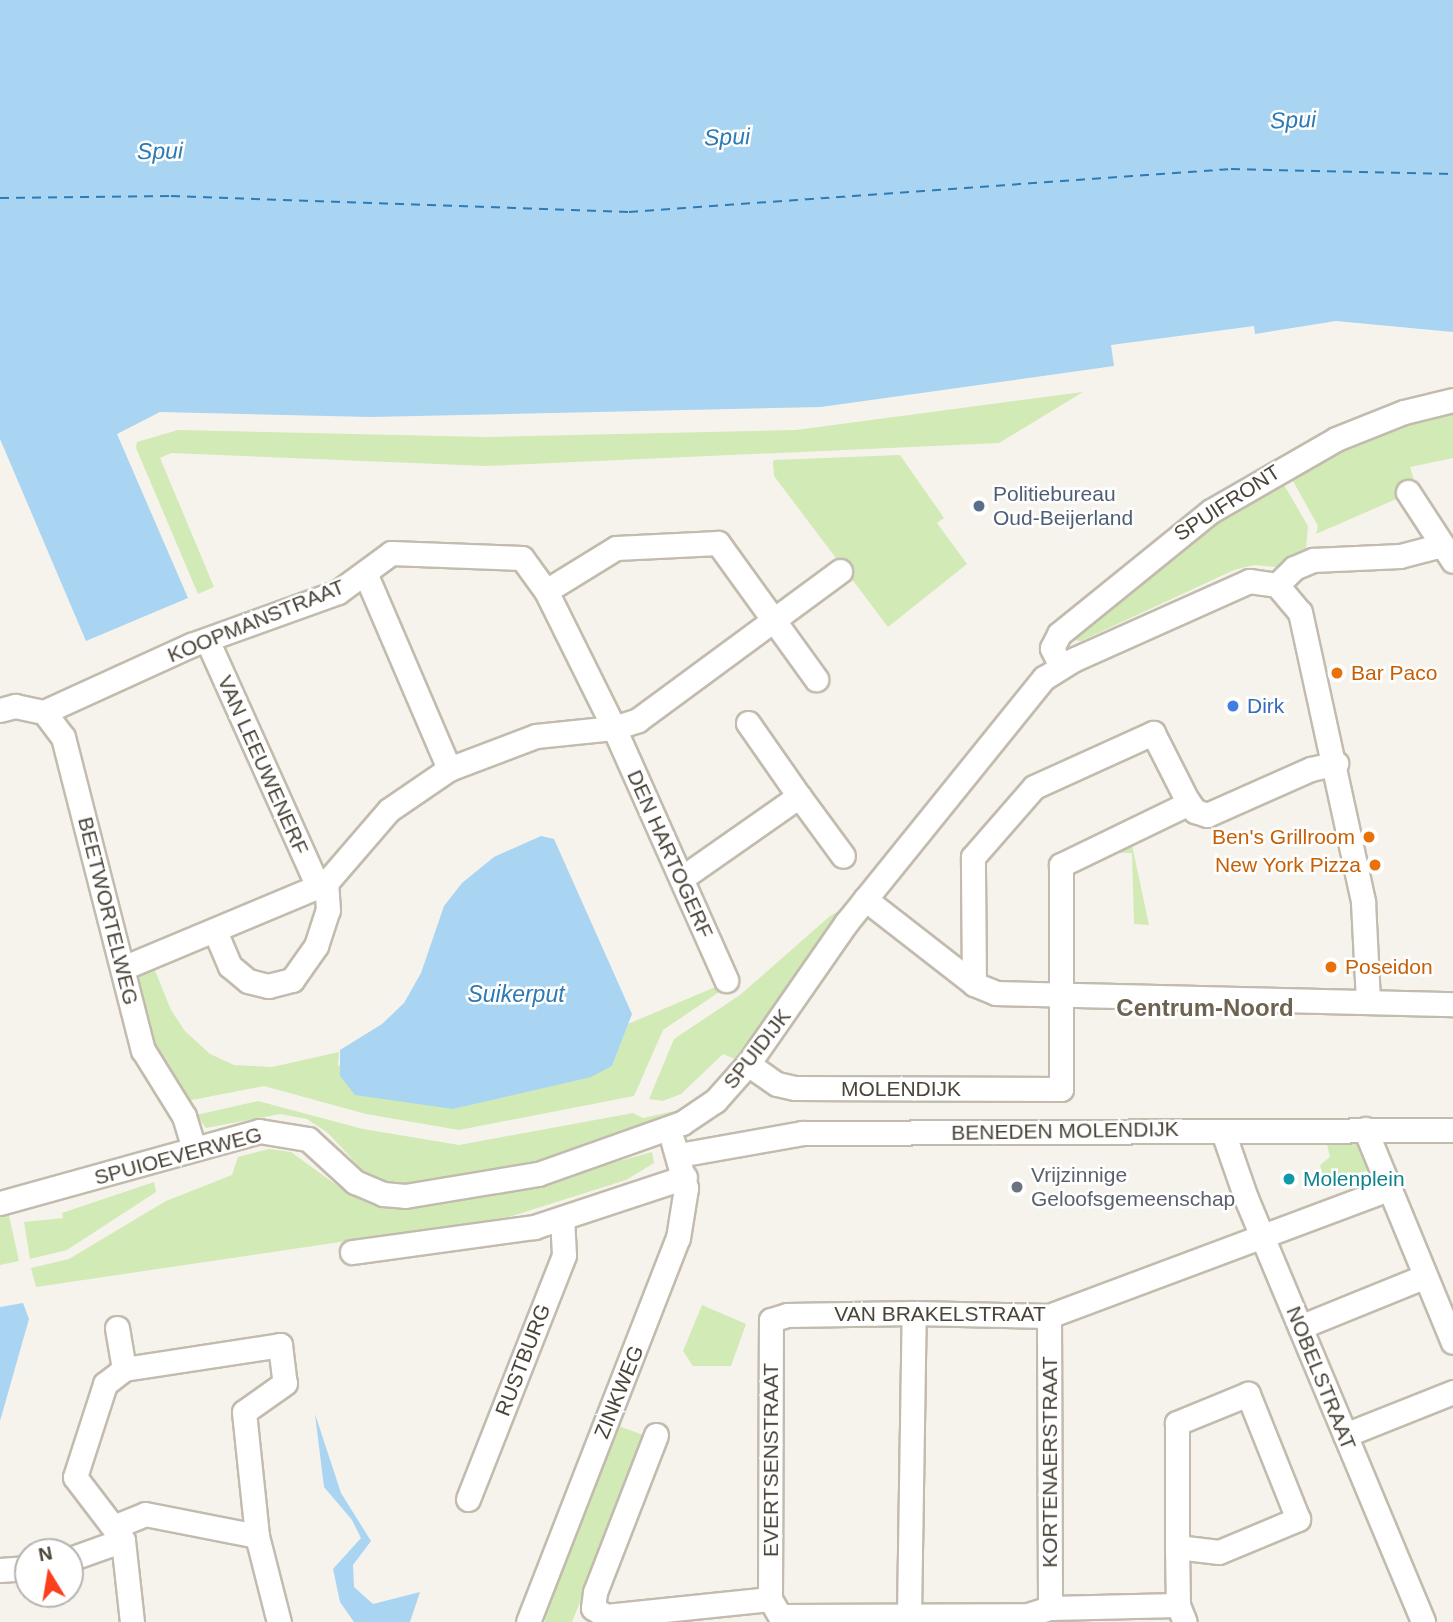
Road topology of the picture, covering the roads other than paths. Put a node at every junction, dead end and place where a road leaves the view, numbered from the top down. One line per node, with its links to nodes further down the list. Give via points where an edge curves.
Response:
1 (1453, 400): 11 (street, SPUIFRONT, via 1352,432 1268,474 1211,511 1059,634 1052,648)
2 (1408, 492): 3 (street)
3 (1448, 553): 7 (street, via 1312,560)
4 (511, 558): 6 (street, KOOPMANSTRAAT, via 391,554); 8 (street, DEN HARTOGERF, via 522,558)
5 (840, 571): 9 (street)
6 (366, 575): 10 (street, KOOPMANSTRAAT, via 338,592); 18 (street)
7 (1277, 585): 11 (street, SPUIDIJK, via 1256,581 1236,585); 17 (street, via 1300,612 1307,658)
8 (545, 592): 9 (street, via 616,548 718,543); 16 (street, DEN HARTOGERF)
9 (773, 623): 12 (street); 16 (street, via 638,720)
10 (208, 642): 14 (street, KOOPMANSTRAAT, via 191,645); 23 (street, VAN LEEUWENERF)
11 (1061, 666): 24 (street, SPUIDIJK, via 1032,691)
12 (816, 679)
13 (0, 710): 14 (street, via 15,706)
14 (44, 712): 26 (street, BEETWORTELWEG, via 63,737)
15 (747, 723): 19 (street)
16 (614, 728): 18 (street, via 536,736); 22 (street, DEN HARTOGERF)
17 (1335, 763): 20 (street, via 1311,769 1212,815 1199,813); 30 (street, via 1363,902)
18 (449, 769): 23 (street, via 389,810)
19 (799, 796): 21 (street); 22 (street)
20 (1189, 803): 28 (street, via 1153,733 1025,794 972,862); 29 (street, via 1061,865)
21 (843, 856)
22 (682, 878): 27 (street, DEN HARTOGERF)
23 (322, 885): 25 (street); 25 (street, via 328,910 316,946 292,980 268,986 248,981 230,966)
24 (865, 899): 28 (street); 32 (street, SPUIDIJK)
25 (215, 931): 26 (street)
26 (123, 968): 37 (street, BEETWORTELWEG, via 143,1049 184,1116)
27 (726, 980)
28 (974, 984): 29 (street, via 999,994)
29 (1061, 994): 30 (street); 32 (street, MOLENDIJK, via 1061,1089 812,1089 777,1084)
30 (1368, 1001): 31 (street)
31 (1453, 1004)
32 (756, 1070): 35 (street, SPUIDIJK, via 707,1108)
33 (1365, 1129): 34 (street, BENEDEN MOLENDIJK); 36 (street, BENEDEN MOLENDIJK); 39 (street)
34 (1453, 1130)
35 (666, 1131): 37 (street, SPUIOEVERWEG, via 538,1174 405,1196 383,1194 355,1182 316,1144 287,1132 259,1131); 38 (street)
36 (1223, 1132): 38 (street, BENEDEN MOLENDIJK, via 802,1133); 42 (street, NOBELSTRAAT)
37 (194, 1149): 40 (street, SPUIOEVERWEG)
38 (682, 1166): 41 (street); 64 (street, ZINKWEG, via 685,1208 668,1265)
39 (1389, 1189): 42 (street, VAN BRAKELSTRAAT); 50 (street)
40 (0, 1203)
41 (562, 1219): 43 (street, via 491,1234); 55 (street, RUSTBURG, via 564,1255)
42 (1264, 1239): 46 (street, VAN BRAKELSTRAAT); 48 (street, NOBELSTRAAT)
43 (352, 1252)
44 (1416, 1280): 48 (street)
45 (914, 1313): 46 (street, VAN BRAKELSTRAAT); 47 (street, VAN BRAKELSTRAAT, via 787,1315); 63 (street)
46 (1049, 1317): 61 (street, KORTENAERSTRAAT)
47 (771, 1320): 60 (street, EVERTSENSTRAAT)
48 (1300, 1327): 54 (street, NOBELSTRAAT)
49 (117, 1328): 51 (street)
50 (1453, 1342)
51 (124, 1369): 56 (street, via 105,1384 75,1477); 57 (street, via 280,1345 285,1383 244,1412)
52 (1453, 1392): 54 (street)
53 (656, 1435): 60 (street, via 595,1592 593,1608 606,1616)
54 (1345, 1436): 67 (street, NOBELSTRAAT)
55 (468, 1499)
56 (120, 1533): 57 (street, via 145,1514); 59 (street); 65 (street)
57 (257, 1536): 66 (street)
58 (1177, 1546): 58 (street, via 1219,1552 1298,1519 1248,1394 1177,1423); 62 (street)
59 (84, 1552)
60 (770, 1599): 63 (street, via 780,1616)
61 (1051, 1608): 62 (street); 63 (street, via 1028,1615)
62 (1182, 1614)
63 (909, 1615)
64 (534, 1616)
65 (132, 1622)
66 (279, 1622)
67 (1423, 1622)

